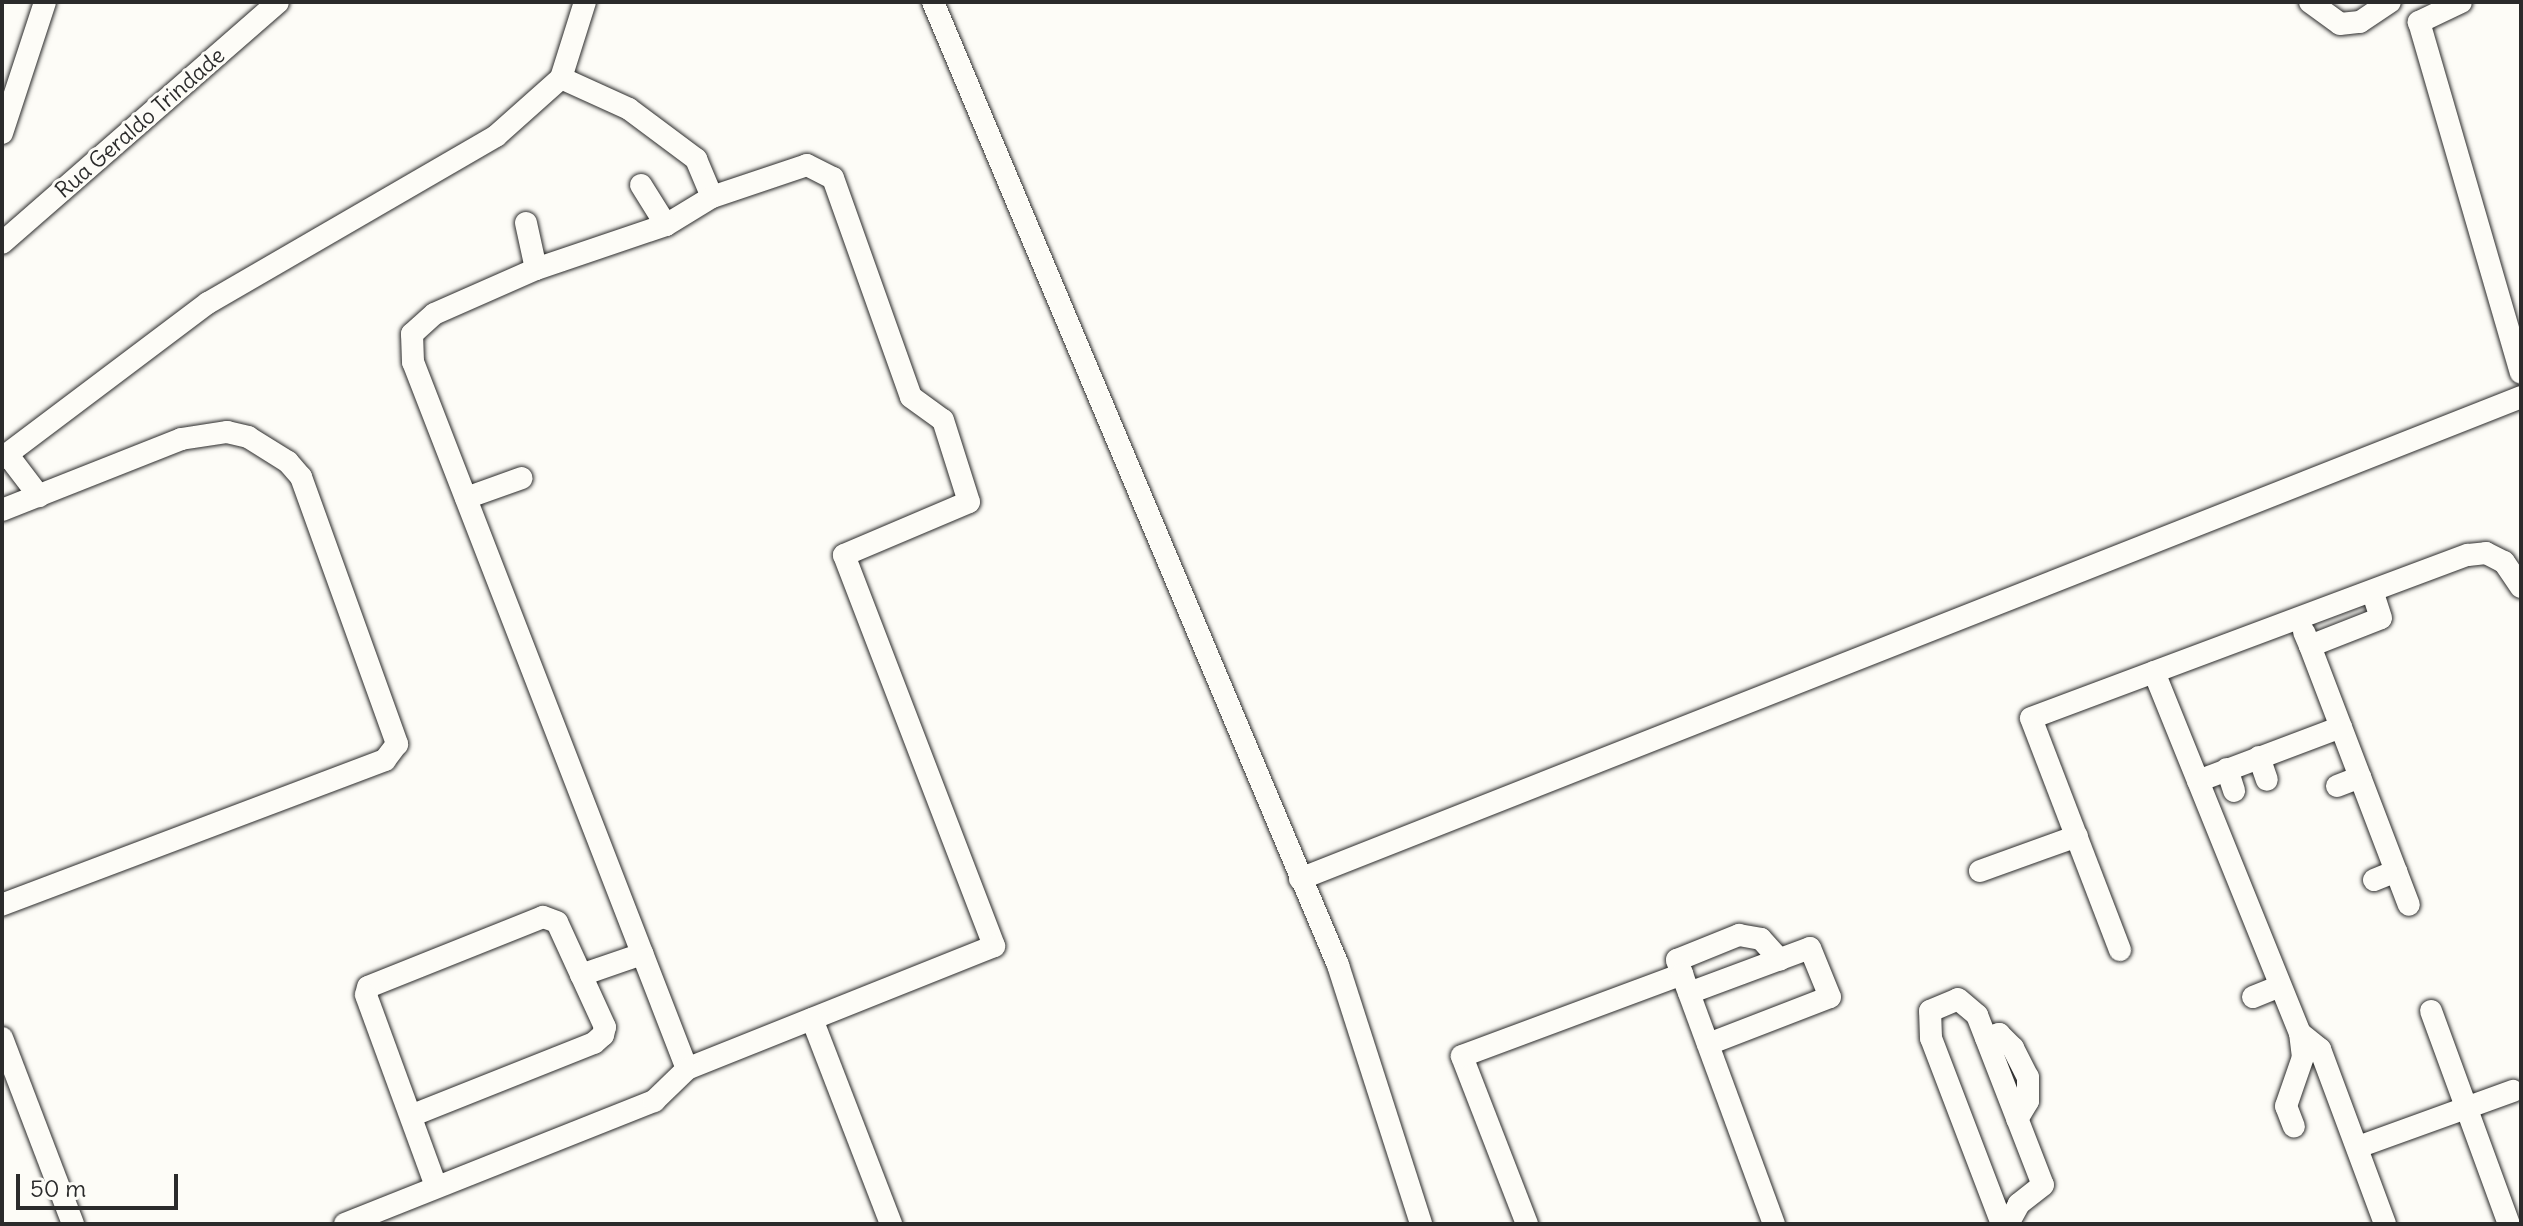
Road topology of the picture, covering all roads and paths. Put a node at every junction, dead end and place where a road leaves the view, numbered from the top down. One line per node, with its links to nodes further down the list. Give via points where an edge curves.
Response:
1 (45, 2): 9 (street)
2 (278, 2): 14 (street, Rua Geraldo Trindade)
3 (585, 2): 8 (street)
4 (933, 2): 39 (street)
5 (2310, 2): 6 (street, via 2340,24 2360,22)
6 (2390, 2)
7 (2461, 2): 16 (street, via 2419,22)
8 (561, 78): 11 (street, via 629,109 696,159); 18 (street, via 496,136 208,303)
9 (2, 133)
10 (641, 185): 13 (street)
11 (712, 197): 13 (street); 51 (street, via 807,165 833,178 911,397 943,420 969,502 844,555 994,946)
12 (526, 223): 15 (street)
13 (666, 225): 15 (street)
14 (2, 243)
15 (536, 269): 21 (street, via 434,314 412,334 413,362)
16 (2521, 372)
17 (2521, 397): 39 (street)
18 (5, 456): 20 (street)
19 (522, 478): 21 (street)
20 (39, 496): 22 (street); 41 (street, via 181,439 227,432 248,437 288,462 301,477 397,744 385,760)
21 (466, 498): 44 (street)
22 (2, 510)
23 (2521, 587): 24 (street, via 2504,562 2486,553)
24 (2372, 591): 25 (street); 26 (street, via 2381,618)
25 (2299, 619): 26 (street); 27 (street)
26 (2310, 646): 28 (street)
27 (2154, 672): 33 (street); 36 (street, via 2031,718)
28 (2341, 727): 29 (street); 31 (street)
29 (2259, 757): 30 (street); 32 (street)
30 (2227, 769): 33 (street); 35 (street)
31 (2360, 777): 34 (street); 38 (street)
32 (2267, 780)
33 (2198, 781): 48 (street)
34 (2337, 786)
35 (2234, 791)
36 (2077, 836): 37 (street); 43 (street)
37 (1980, 871)
38 (2396, 871): 40 (street); 42 (street)
39 (1300, 879): 65 (street, via 1338,965)
40 (2374, 880)
41 (2, 905)
42 (2409, 905)
43 (2120, 950)
44 (642, 954): 46 (street); 55 (street)
45 (1780, 960): 47 (street); 47 (street, via 1761,939 1739,935 1677,960); 54 (street, via 1810,948 1829,998)
46 (581, 975): 58 (street, via 605,1027 594,1043); 58 (street, via 557,922 543,917 375,981 366,995)
47 (1685, 983): 54 (street); 66 (street, via 1462,1056)
48 (2278, 987): 49 (street); 52 (street)
49 (2253, 997)
50 (2431, 1011): 57 (street)
51 (812, 1019): 55 (street); 64 (street)
52 (2300, 1033): 59 (street, via 2303,1057 2286,1106); 60 (street, via 2320,1049)
53 (2, 1038): 62 (street)
54 (1708, 1044): 67 (street)
55 (687, 1069): 61 (street, via 654,1101)
56 (2513, 1091): 57 (street)
57 (2466, 1108): 60 (street); 70 (street)
58 (413, 1115): 61 (street)
59 (2294, 1127)
60 (2358, 1147): 69 (street)
61 (435, 1184): 63 (street)
62 (73, 1224)
63 (345, 1224)
64 (891, 1224)
65 (1421, 1224)
66 (1527, 1224)
67 (1774, 1224)
68 (2005, 1224): 68 (street, via 2043,1185 1977,1015 1958,999 1930,1011 1931,1038)
69 (2385, 1224)
70 (2509, 1224)

